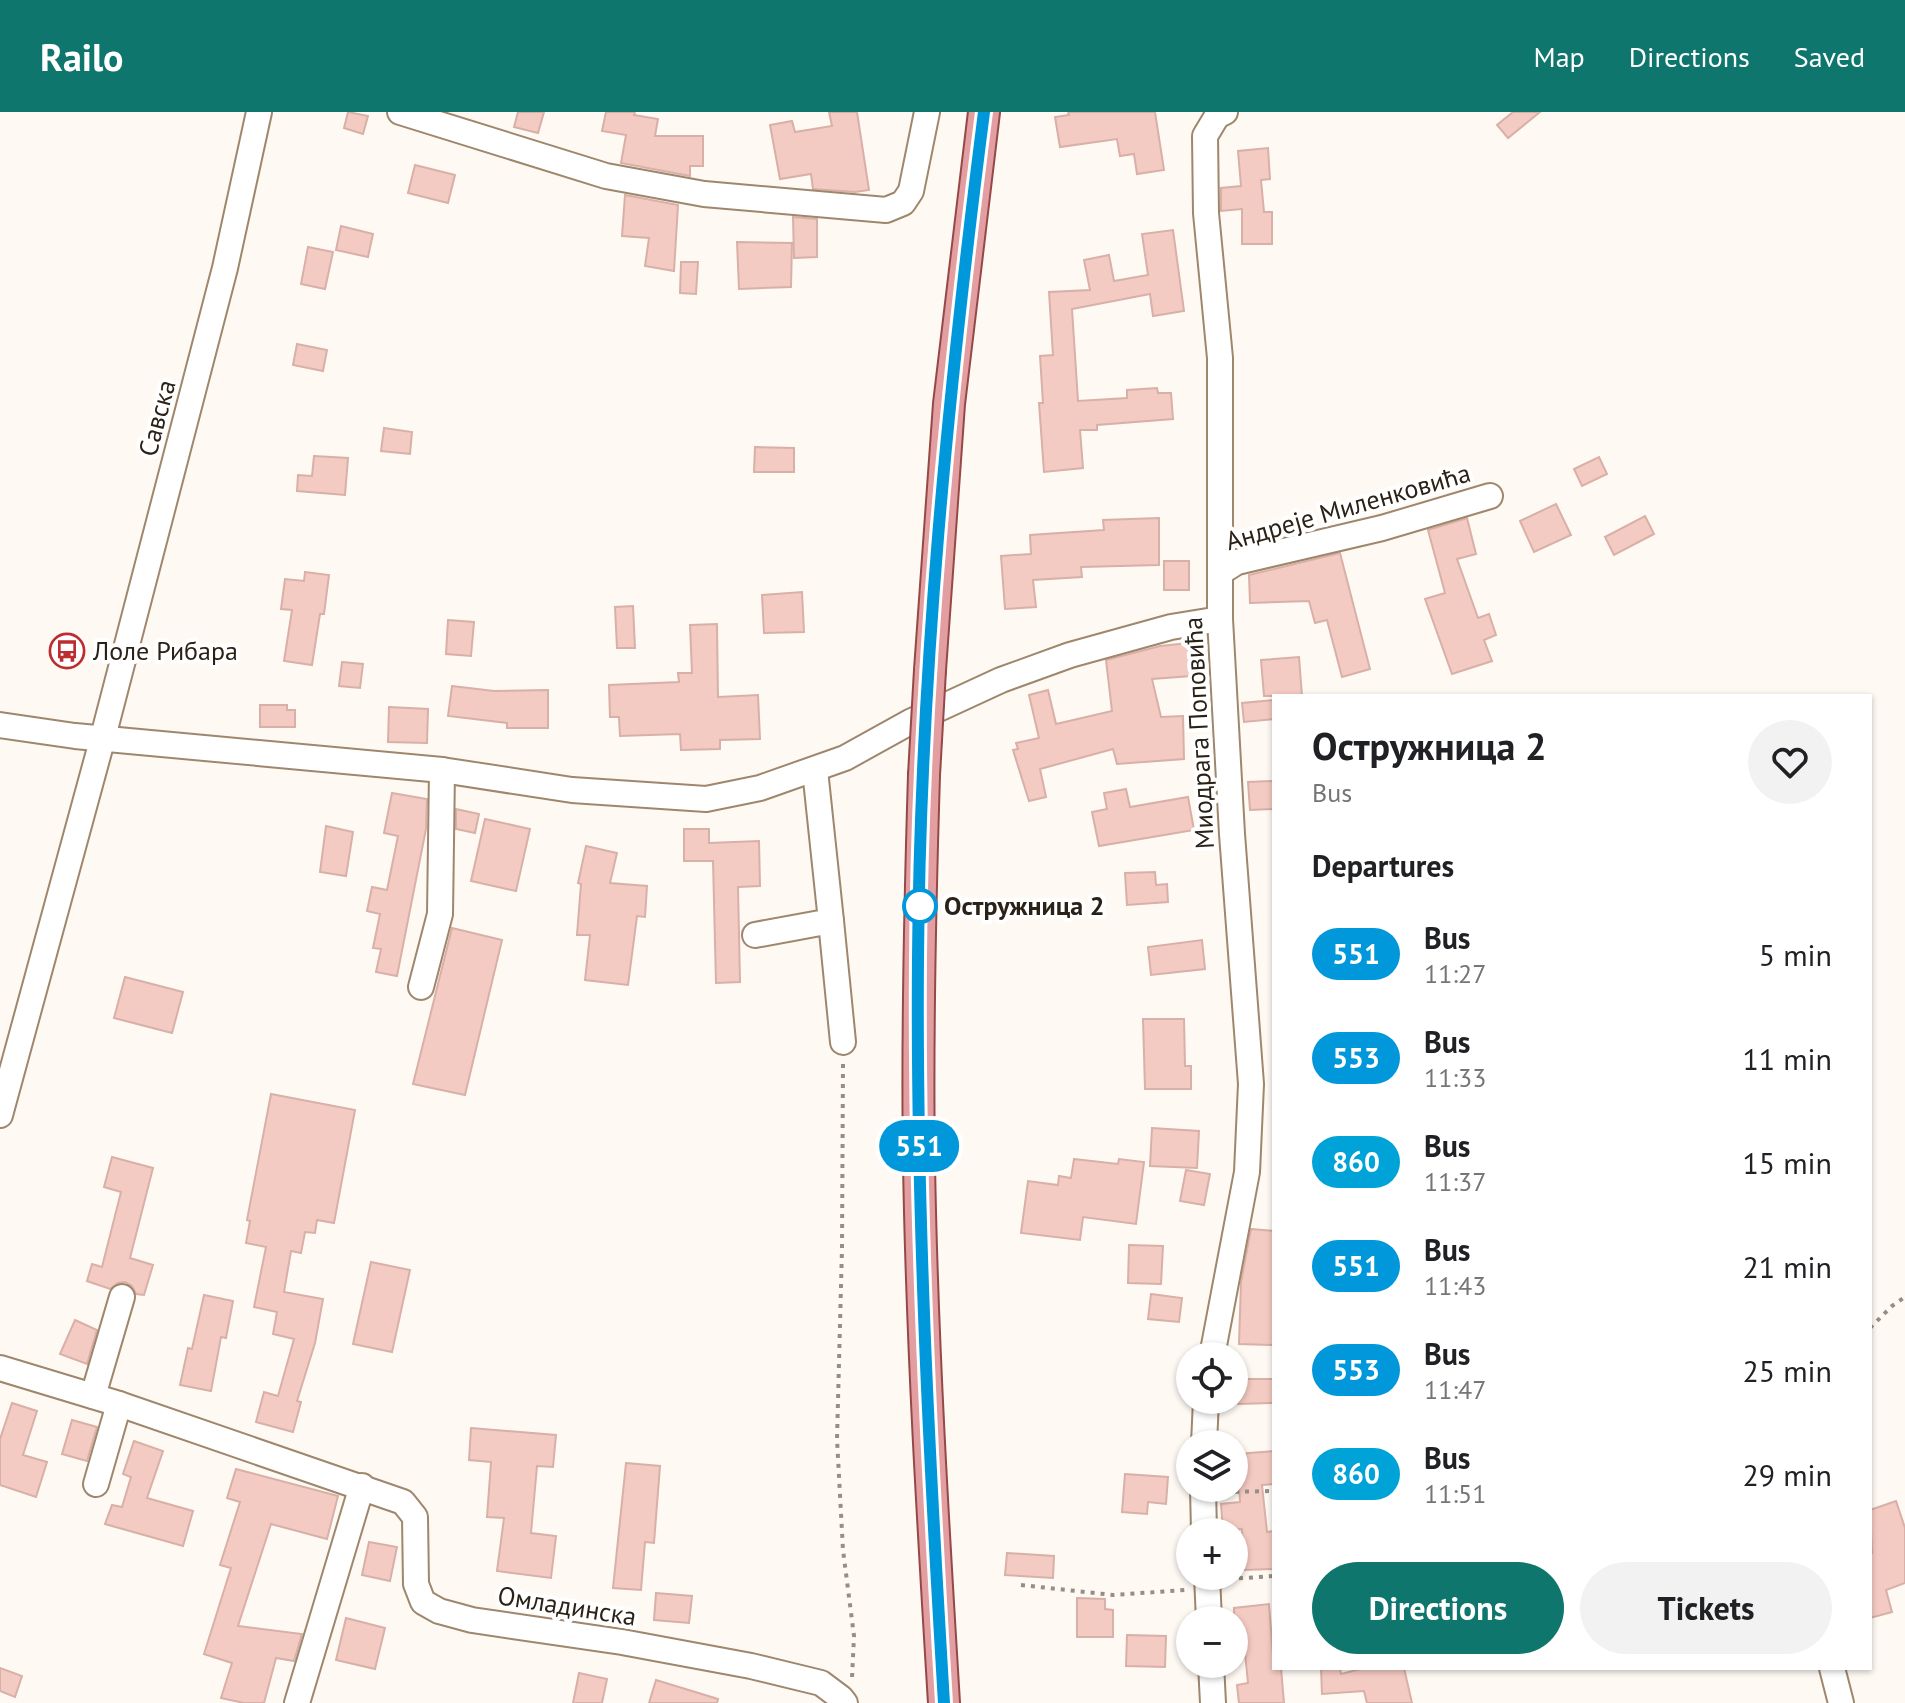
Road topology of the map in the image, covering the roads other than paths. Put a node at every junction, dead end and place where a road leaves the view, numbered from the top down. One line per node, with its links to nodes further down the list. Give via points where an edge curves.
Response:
1 (259, 112): 10 (street, Савска, via 225,268)
2 (400, 112): 3 (street, via 620,178 704,194 886,210 903,203 911,191)
3 (927, 112)
4 (984, 112): 29 (main road, bridge, via 949,404 924,775 918,958 927,1415)
5 (1225, 112): 7 (street, Миодрага Поповића, via 1205,136 1206,213 1220,358)
6 (1490, 496): 7 (street, Андреје Миленковића, via 1237,562)
7 (1221, 572): 8 (street, Миодрага Поповића)
8 (1220, 619): 12 (street, via 1070,655 1001,680); 19 (street, Миодрага Поповића, via 1251,1084 1247,1172)
9 (0, 725): 10 (street)
10 (103, 737): 11 (street); 17 (street, Савска)
11 (442, 770): 12 (street, via 572,790 706,799); 15 (street, via 440,914)
12 (815, 770): 13 (street)
13 (831, 921): 14 (street); 16 (street)
14 (755, 935)
15 (421, 987)
16 (843, 1042)
17 (0, 1115)
18 (122, 1297): 21 (street)
19 (1215, 1342)
20 (0, 1368): 21 (street, Омладинска)
21 (93, 1396): 22 (street, Омладинска)
22 (119, 1404): 23 (street); 24 (street, Омладинска)
23 (96, 1484)
24 (362, 1486): 27 (street, Омладинска, via 403,1502 412,1511 416,1584 423,1602 439,1611 751,1666 821,1683); 28 (street)
25 (1833, 1670): 31 (street)
26 (1212, 1678): 30 (street)
27 (843, 1700)
28 (297, 1703)
29 (944, 1703)
30 (1213, 1703)
31 (1841, 1703)

